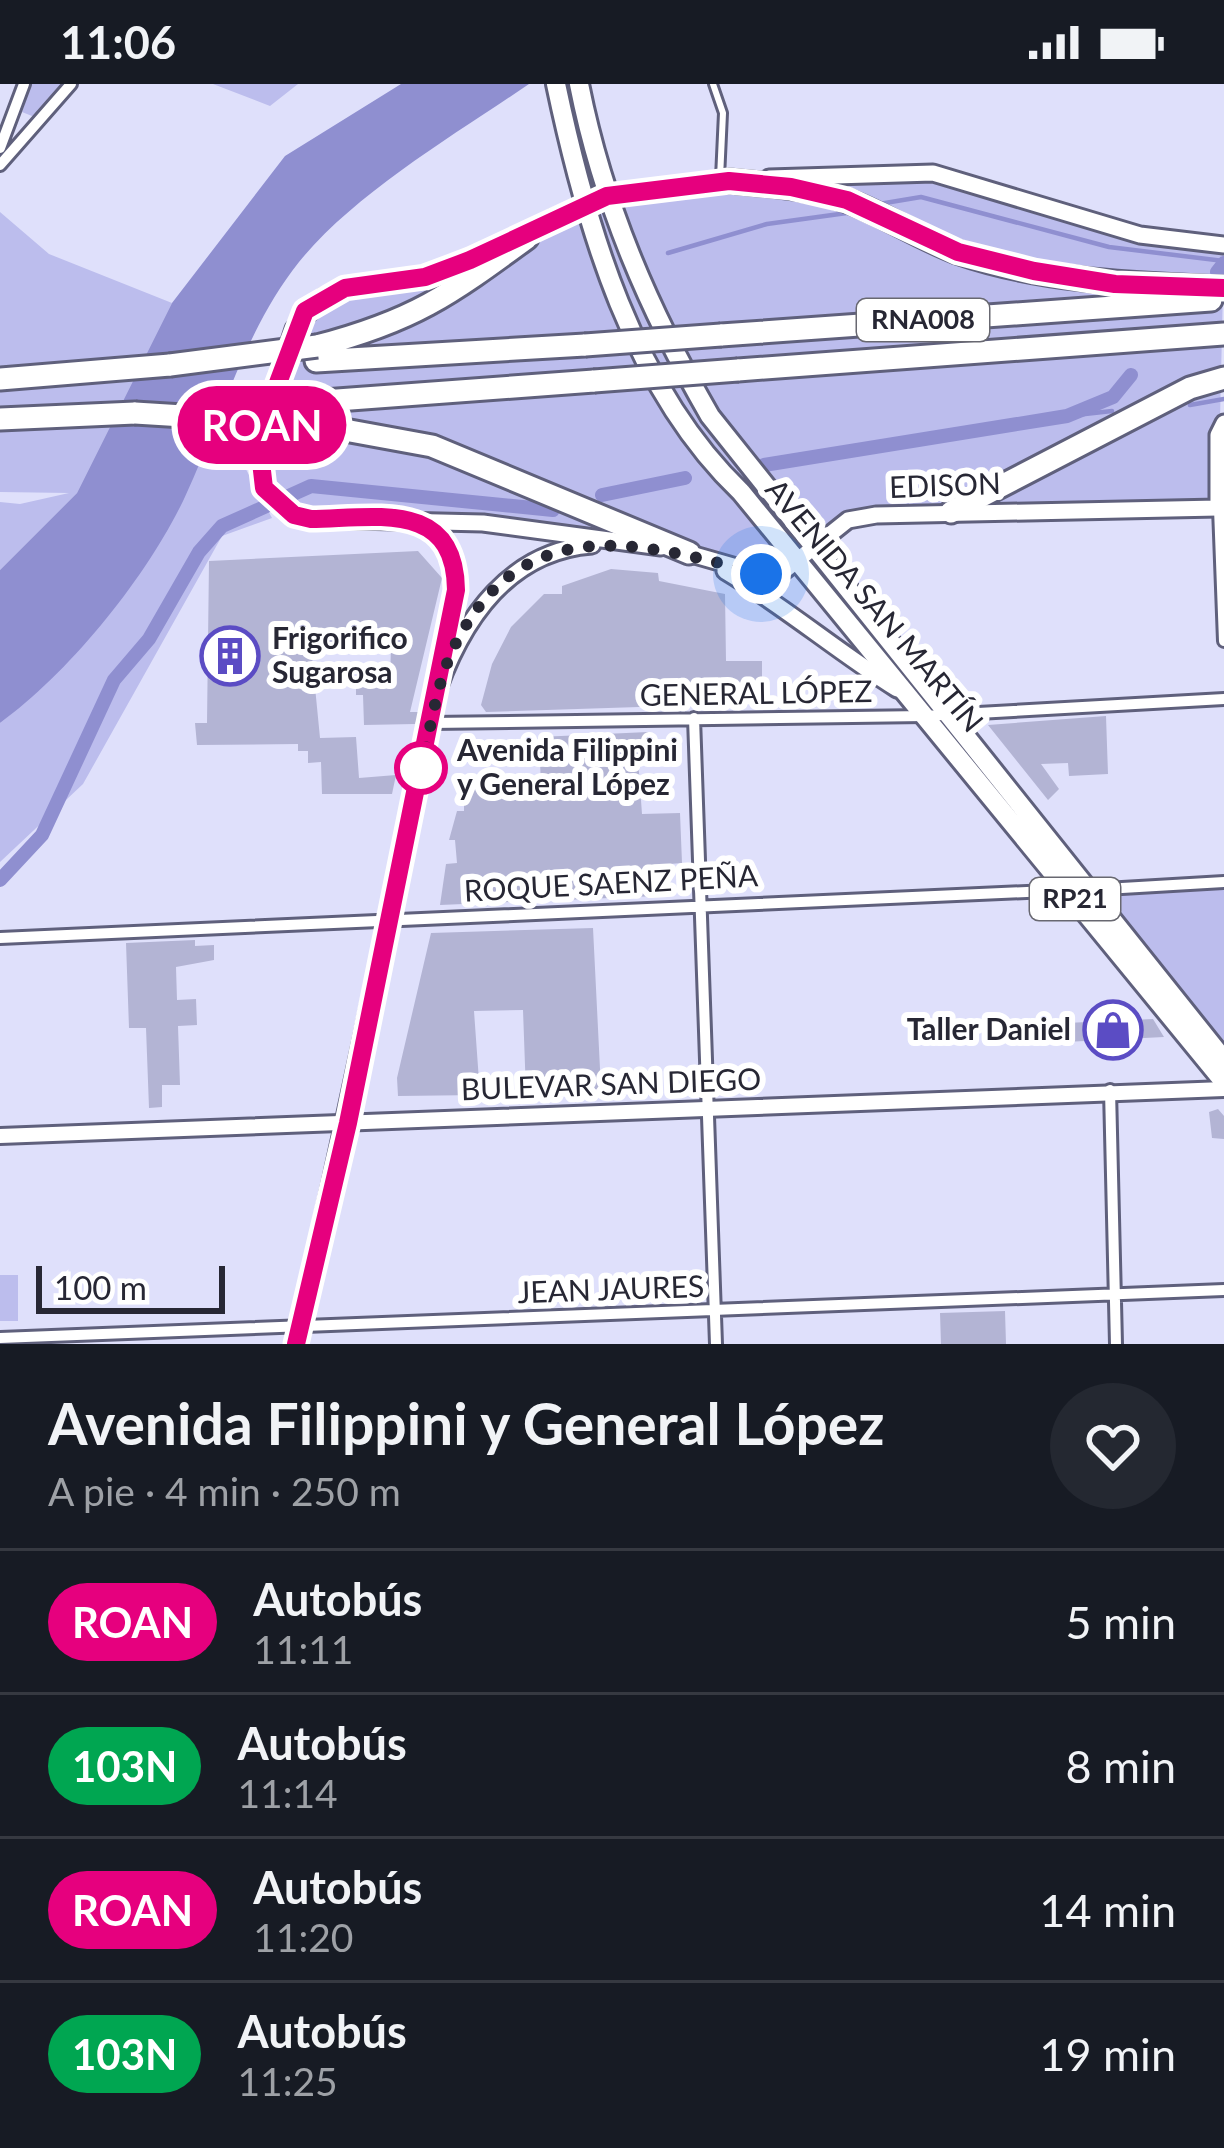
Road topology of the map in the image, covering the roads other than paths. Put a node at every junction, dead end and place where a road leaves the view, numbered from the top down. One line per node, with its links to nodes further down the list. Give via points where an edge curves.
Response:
1 (24, 84): 6 (street)
2 (71, 84): 7 (street)
3 (556, 84): 10 (main road, AVENIDA SAN MARTÍN)
4 (580, 84): 9 (main road, AVENIDA SAN MARTÍN)
5 (713, 84): 8 (lane, via 723,113)
6 (0, 148)
7 (0, 164)
8 (724, 181): 9 (main road); 12 (main road, via 933,173 1140,235); 13 (highway, RNA008, via 847,200 958,252 1015,266)
9 (607, 196): 10 (main road); 25 (main road, AVENIDA SAN MARTÍN / RP21, via 644,296 710,416)
10 (585, 202): 11 (main road); 27 (main road, AVENIDA SAN MARTÍN / RP21, via 628,321 672,407)
11 (527, 238): 15 (highway, via 434,305); 23 (main road, via 425,277 345,288 305,311 258,436 264,488 294,515)
12 (1224, 245)
13 (1222, 295): 15 (highway, RNA008, bridge, via 585,345)
14 (1224, 334): 18 (highway, RNA008, bridge, via 594,381)
15 (316, 354): 17 (highway, bridge)
16 (1224, 378): 22 (highway, via 1190,388)
17 (0, 379)
18 (311, 413): 19 (highway, RNA008, bridge); 26 (highway, RNA008, via 432,446)
19 (0, 418)
20 (1224, 423): 21 (main road)
21 (1221, 508): 22 (main road, EDISON); 28 (street)
22 (951, 512): 25 (main road, EDISON, via 848,520)
23 (403, 518): 24 (main road); 29 (main road, via 435,531 455,563)
24 (619, 544): 26 (main road, EDISON); 29 (main road, via 579,546 504,580 463,632)
25 (817, 548): 27 (main road, EDISON); 32 (main road, AVENIDA SAN MARTÍN / RP21)
26 (698, 556): 27 (main road, EDISON, via 761,574); 30 (main road, via 800,616)
27 (798, 562): 30 (main road, AVENIDA SAN MARTÍN / RP21)
28 (1224, 641)
29 (438, 689): 35 (main road)
30 (905, 694): 33 (main road, AVENIDA SAN MARTÍN / RP21)
31 (1224, 699): 32 (street, GENERAL LÓPEZ)
32 (947, 714): 33 (street, GENERAL LÓPEZ); 37 (main road, AVENIDA SAN MARTÍN / RP21)
33 (925, 716): 34 (street, GENERAL LÓPEZ); 37 (main road, AVENIDA SAN MARTÍN / RP21)
34 (694, 718): 35 (street, GENERAL LÓPEZ); 38 (street)
35 (431, 723): 39 (main road)
36 (1224, 882): 37 (street, ROQUE SAENZ PEÑA)
37 (1077, 890): 38 (street, ROQUE SAENZ PEÑA); 41 (main road, AVENIDA SAN MARTÍN / RP21); 42 (main road, AVENIDA SAN MARTÍN / RP21)
38 (702, 903): 39 (street, ROQUE SAENZ PEÑA); 44 (street)
39 (390, 918): 40 (street, ROQUE SAENZ PEÑA); 45 (main road)
40 (0, 938)
41 (1224, 1060)
42 (1224, 1086): 43 (street, BULEVAR SAN DIEGO)
43 (1110, 1090): 44 (street, BULEVAR SAN DIEGO); 48 (street)
44 (709, 1108): 45 (street, BULEVAR SAN DIEGO); 49 (street)
45 (348, 1123): 46 (street, BULEVAR SAN DIEGO); 50 (main road)
46 (0, 1136)
47 (1224, 1290): 48 (street, JEAN JAURES)
48 (1114, 1294): 49 (street, JEAN JAURES); 53 (street)
49 (715, 1310): 50 (street, JEAN JAURES); 52 (street)
50 (298, 1335): 51 (street, JEAN JAURES)
51 (0, 1339)
52 (716, 1344)
53 (1116, 1344)

